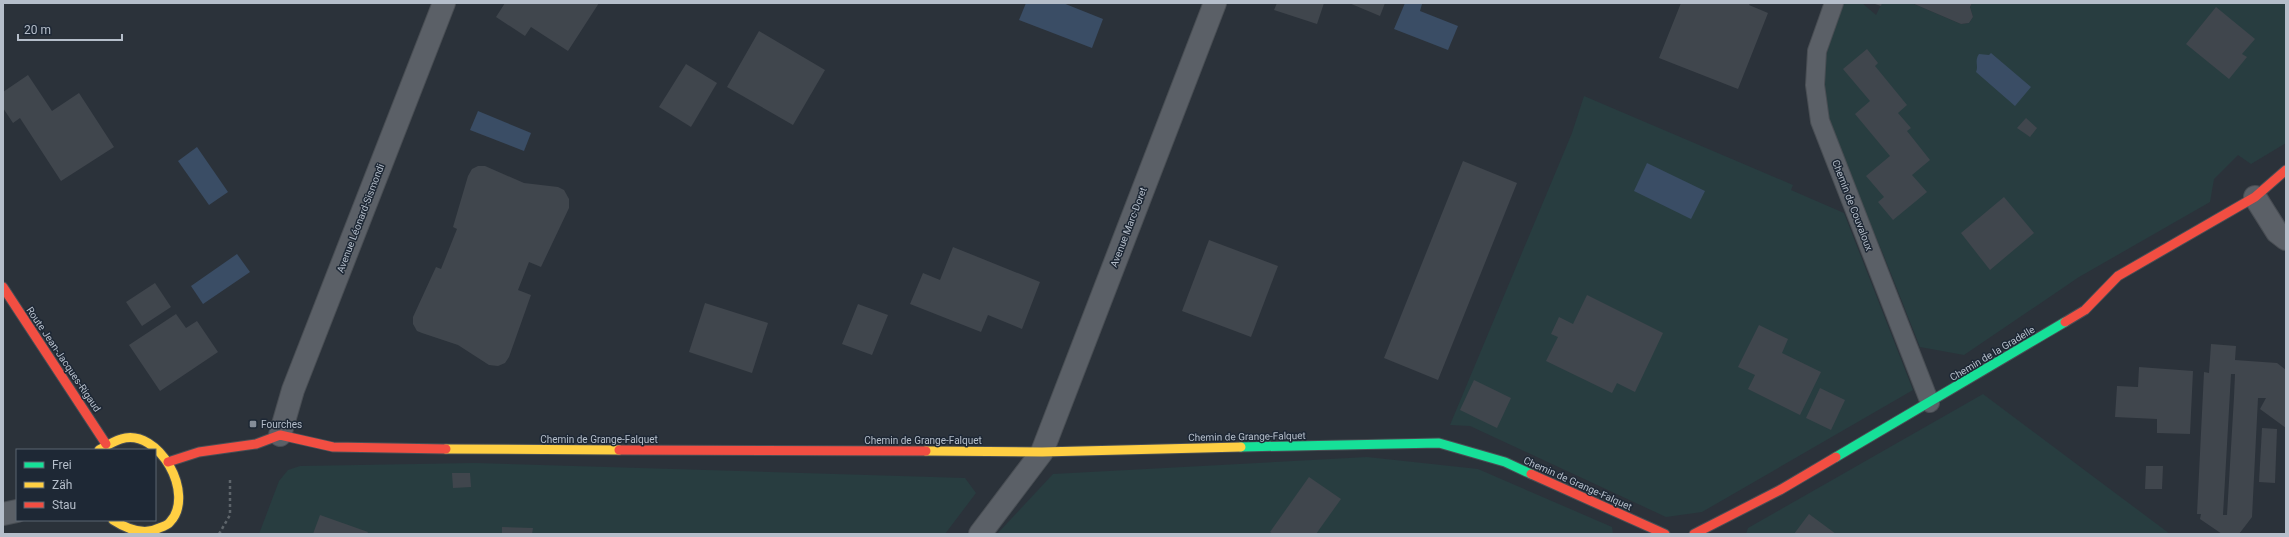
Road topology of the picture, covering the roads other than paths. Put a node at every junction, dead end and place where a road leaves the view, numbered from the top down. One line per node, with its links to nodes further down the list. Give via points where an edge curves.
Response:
1 (444, 3): 9 (street, Avenue Léonard-Sismondi, via 293,390)
2 (1215, 3): 14 (street, Avenue Marc-Doret)
3 (1834, 3): 8 (lane, Chemin de Couvaloux, via 1818,51 1815,85 1820,121)
4 (2286, 170): 5 (street, Chemin de la Gradelle)
5 (2255, 197): 6 (street, via 2276,232); 8 (street, Chemin de la Gradelle, via 2118,276 2085,310)
6 (2286, 239)
7 (3, 287): 10 (street, Route Jean-Jacques-Rigaud)
8 (1930, 402): 23 (street, Chemin de la Gradelle, via 1780,490)
9 (280, 435): 14 (street, Chemin de Grange-Falquet, via 333,447 360,449); 15 (street, via 256,444 229,450 199,452)
10 (106, 444): 11 (street); 13 (street, via 122,438 138,438 150,443)
11 (100, 449)
12 (156, 449): 15 (street)
13 (156, 449)
14 (1042, 452): 21 (street, Avenue Marc-Doret); 22 (street, Chemin de Grange-Falquet, via 1439,443 1505,462)
15 (168, 462): 19 (street, via 174,472 180,497 173,518)
16 (16, 511): 17 (street)
17 (3, 514)
18 (115, 521): 19 (street, via 138,531 156,530)
19 (165, 526): 20 (street)
20 (171, 534)
21 (980, 534)
22 (1665, 534)
23 (1694, 534)

